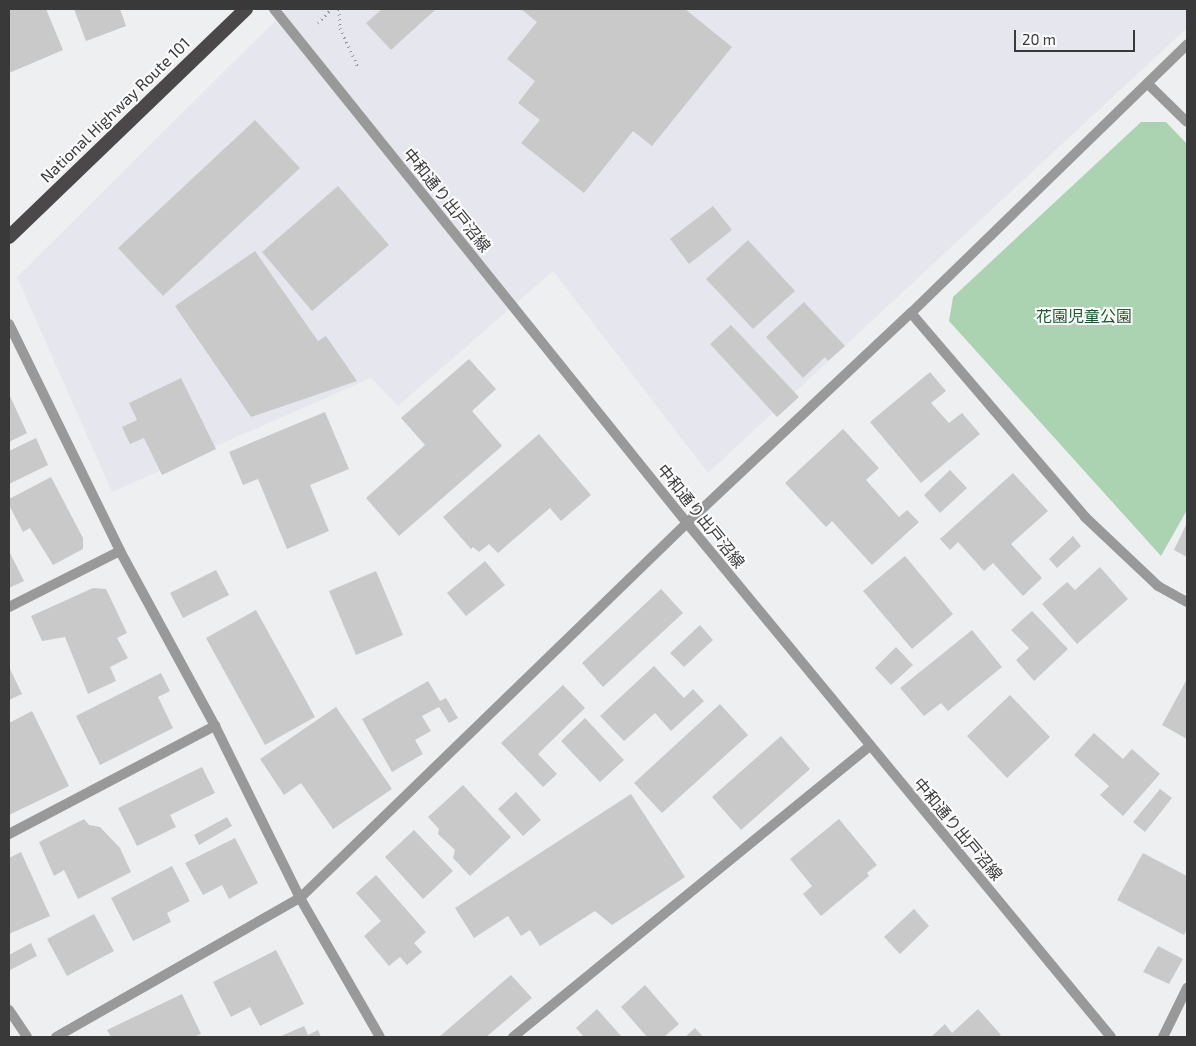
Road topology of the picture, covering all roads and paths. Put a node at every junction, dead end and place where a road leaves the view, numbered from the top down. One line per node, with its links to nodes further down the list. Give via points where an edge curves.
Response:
1 (246, 9): 6 (highway, National Highway Route 101)
2 (274, 9): 9 (street, 中和通り出戸沼線)
3 (1187, 45): 4 (street)
4 (1148, 84): 5 (street); 7 (street)
5 (1187, 122)
6 (9, 237)
7 (911, 312): 9 (street); 11 (street, via 1085,516 1158,586)
8 (9, 324): 10 (street)
9 (687, 523): 14 (street, 中和通り出戸沼線); 16 (street)
10 (120, 551): 12 (street); 13 (street)
11 (1187, 602)
12 (9, 607)
13 (215, 726): 15 (street); 16 (street)
14 (870, 746): 22 (street); 23 (street, 中和通り出戸沼線)
15 (9, 834)
16 (300, 898): 20 (street); 21 (street)
17 (1187, 988): 24 (street)
18 (9, 1010): 19 (street)
19 (27, 1037)
20 (56, 1037)
21 (380, 1037)
22 (513, 1037)
23 (1111, 1037)
24 (1163, 1037)

